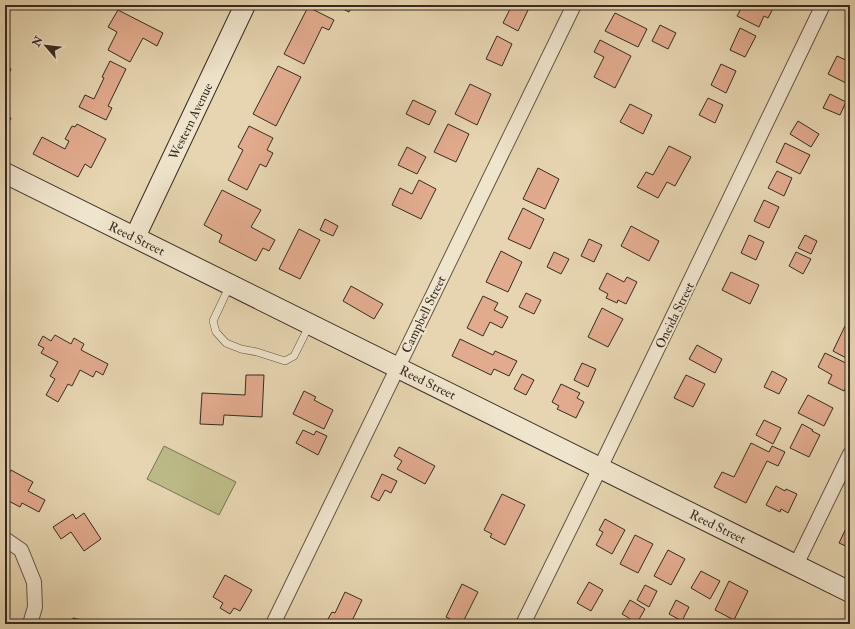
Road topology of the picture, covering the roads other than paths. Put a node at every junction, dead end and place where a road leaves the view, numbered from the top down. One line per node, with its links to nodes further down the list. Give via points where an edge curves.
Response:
1 (245, 5): 5 (street, Western Avenue)
2 (574, 5): 8 (street, Campbell Street)
3 (823, 5): 10 (street, Oneida Street)
4 (5, 173): 5 (street, Reed Street)
5 (135, 237): 6 (street, Reed Street)
6 (230, 284): 7 (street, Reed Street); 7 (lane, via 213,321 216,332 226,343 285,361 294,356)
7 (310, 324): 8 (street, Reed Street)
8 (398, 367): 10 (street, Reed Street); 15 (street, Campbell Street)
9 (850, 454): 12 (street)
10 (600, 468): 12 (street, Reed Street); 16 (street, Oneida Street)
11 (5, 539): 14 (street, via 21,550 34,582 35,607)
12 (796, 565): 13 (street, Reed Street)
13 (850, 592)
14 (30, 624)
15 (273, 624)
16 (523, 624)

